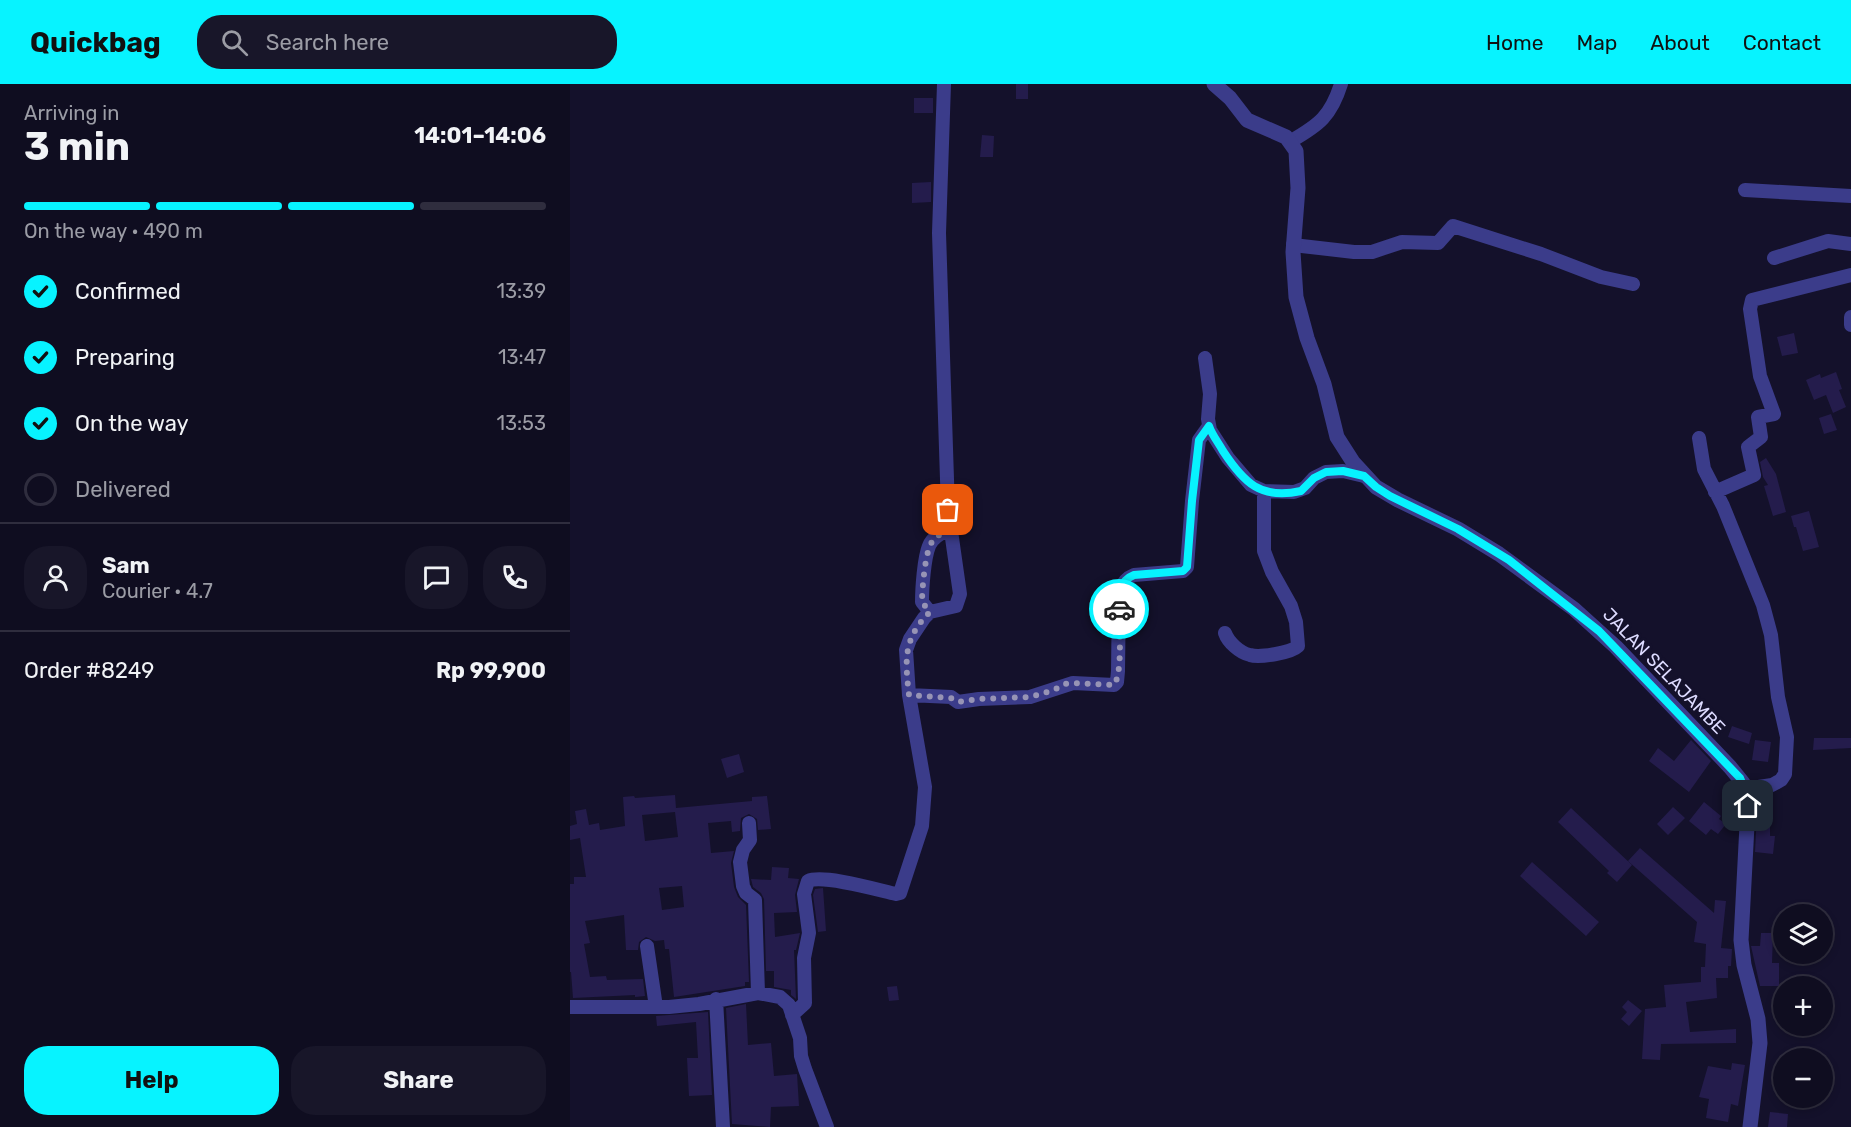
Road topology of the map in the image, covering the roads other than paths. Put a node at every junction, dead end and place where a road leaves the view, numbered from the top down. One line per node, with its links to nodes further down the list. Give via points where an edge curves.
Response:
1 (944, 84): 20 (street, via 939,233)
2 (1214, 84): 4 (street, via 1247,120)
3 (1341, 84): 4 (street, via 1336,102 1325,118)
4 (1291, 141): 8 (street, JALAN SELAJAMBE, via 1297,157 1298,188)
5 (1745, 190): 6 (street)
6 (1851, 196)
7 (1851, 244): 9 (street, via 1828,241)
8 (1293, 245): 11 (street, via 1372,252 1402,242 1438,243 1453,226 1601,278); 17 (street, JALAN SELAJAMBE, via 1296,297 1333,426 1340,444)
9 (1774, 258)
10 (1851, 276): 19 (street, via 1752,300 1760,376 1774,414 1758,417 1761,437 1748,447 1754,475)
11 (1633, 284)
12 (1851, 317): 13 (street)
13 (1851, 325)
14 (1205, 358): 15 (street)
15 (1209, 426): 18 (street, via 1243,477); 23 (street, via 1199,440 1187,567 1183,571 1134,575 1122,585 1114,685 1073,683 1030,697 958,702)
16 (1699, 438): 19 (street, via 1704,469)
17 (1364, 476): 18 (street, via 1326,472 1301,491); 24 (street, JALAN SELAJAMBE, via 1390,496 1458,529 1509,560 1587,620 1730,767)
18 (1264, 491): 22 (street, via 1264,552 1291,606 1298,646 1285,653 1249,655 1231,643)
19 (1715, 492): 24 (street, via 1763,605 1787,737 1783,777 1776,783)
20 (951, 528): 21 (street, via 929,546 922,602); 21 (street, via 960,594 953,608)
21 (930, 612): 23 (street, via 906,650)
22 (1225, 633)
23 (909, 695): 31 (street, via 925,787 922,826 903,887 896,894 824,880 807,881 805,1003)
24 (1745, 789): 34 (street, via 1748,806 1741,940 1760,1043)
25 (749, 823): 27 (street, via 750,840 740,862 743,886 755,900)
26 (646, 946): 30 (street)
27 (758, 993): 28 (street); 31 (street, via 784,999)
28 (716, 999): 30 (street); 32 (street)
29 (570, 1007): 30 (street)
30 (656, 1007)
31 (792, 1015): 33 (street, via 805,1069)
32 (723, 1127)
33 (827, 1127)
34 (1750, 1127)

